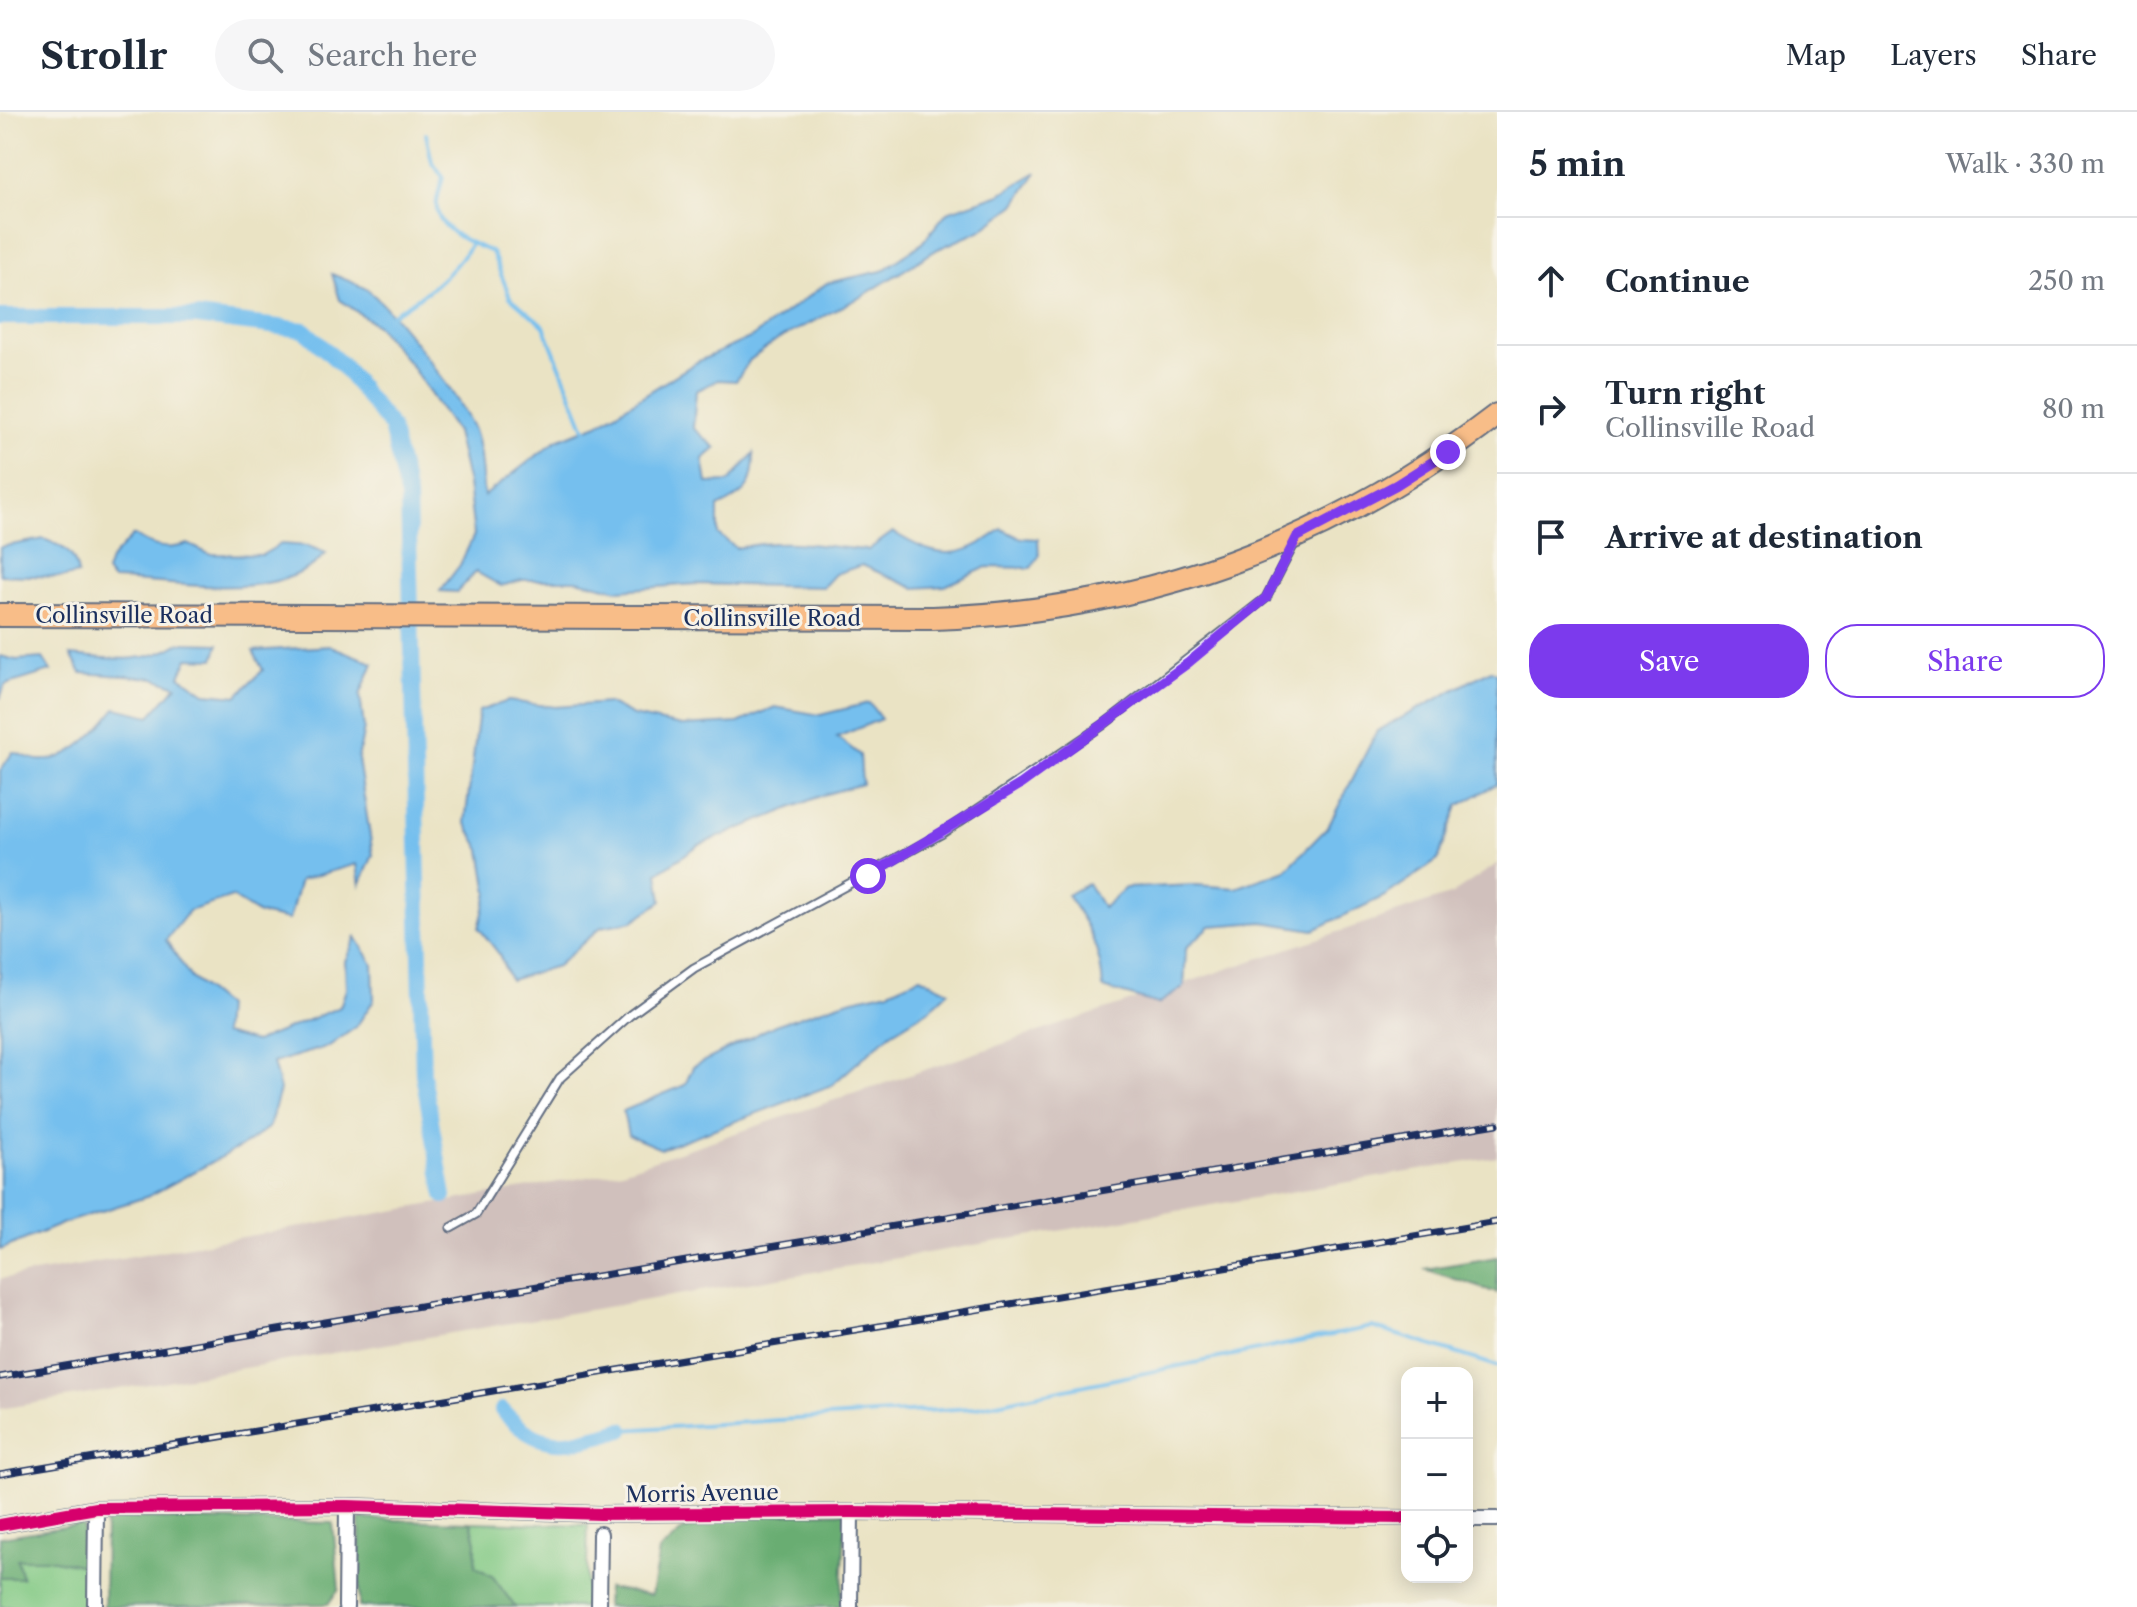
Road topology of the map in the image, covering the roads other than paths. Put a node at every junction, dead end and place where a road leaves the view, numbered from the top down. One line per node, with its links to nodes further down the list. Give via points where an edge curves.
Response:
1 (1497, 415): 2 (main road, Collinsville Road, via 1396,485)
2 (1297, 537): 3 (main road, Collinsville Road, via 1223,567 1128,595 996,616); 4 (lane, via 1266,598 1103,725 941,834 694,968 630,1015 560,1078 476,1214)
3 (0, 615)
4 (451, 1228)
5 (347, 1506): 6 (street, Morris Avenue); 7 (street, Morris Avenue, via 600,1514); 14 (street)
6 (96, 1508): 11 (street, Morris Avenue); 13 (street)
7 (851, 1512): 8 (street, Morris Avenue); 16 (street)
8 (1401, 1518)
9 (1473, 1519): 10 (street)
10 (1497, 1519)
11 (0, 1525)
12 (600, 1534): 15 (street)
13 (95, 1607)
14 (346, 1607)
15 (599, 1607)
16 (850, 1607)

